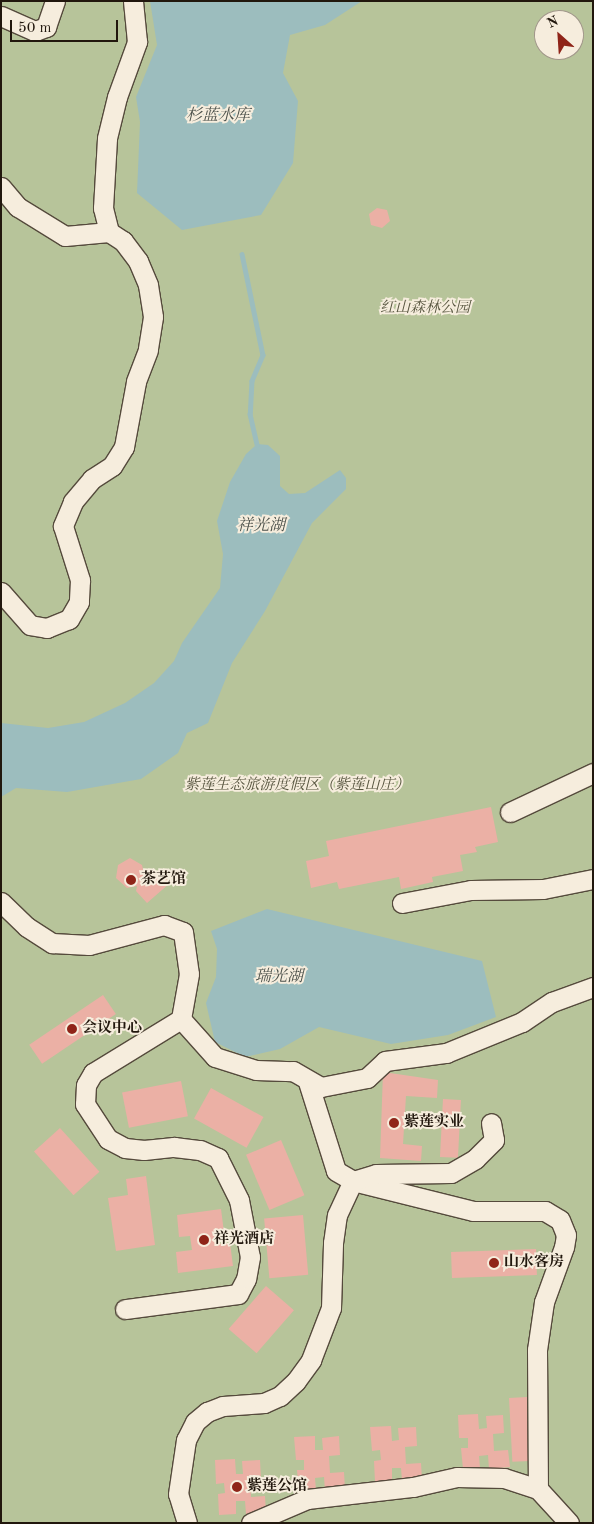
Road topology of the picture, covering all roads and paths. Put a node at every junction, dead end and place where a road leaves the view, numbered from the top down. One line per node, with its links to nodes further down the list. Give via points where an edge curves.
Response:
1 (55, 1): 3 (street, via 46,27 35,31)
2 (133, 1): 5 (street, via 137,42 117,97 107,138 103,208)
3 (1, 16)
4 (1, 187): 5 (street, via 18,207 65,236)
5 (109, 232): 6 (street, via 123,241 138,262 148,285 153,317 124,447 112,466 92,479 73,502 63,526 80,580 79,602 69,619 47,628 30,626)
6 (1, 592)
7 (592, 770): 8 (street)
8 (510, 812)
9 (593, 879): 11 (street, via 543,889 471,890)
10 (1, 902): 13 (street, via 27,927 52,943 89,945 164,925 183,932 189,974)
11 (402, 903)
12 (593, 987): 14 (street, via 552,1002 522,1022 446,1053 385,1061 367,1078 321,1088)
13 (180, 1019): 14 (street, via 215,1057 256,1070 293,1071); 17 (street, via 93,1072 86,1085 85,1104 108,1139 125,1148 174,1147 200,1150 218,1158 240,1200 250,1257 246,1279 238,1294)
14 (308, 1082): 16 (street, via 336,1171)
15 (491, 1123): 16 (street, via 494,1140 475,1159 451,1173 376,1174)
16 (352, 1181): 18 (street, via 473,1211 545,1211 560,1220 566,1236 544,1302 537,1350); 19 (street, via 336,1224 331,1308 311,1360 296,1382 280,1396 264,1403 223,1406 207,1412 196,1422 186,1440 178,1494)
17 (125, 1309)
18 (538, 1489): 20 (street, via 504,1478 457,1477 413,1487 307,1499); 21 (street)
19 (187, 1523)
20 (251, 1523)
21 (568, 1523)

